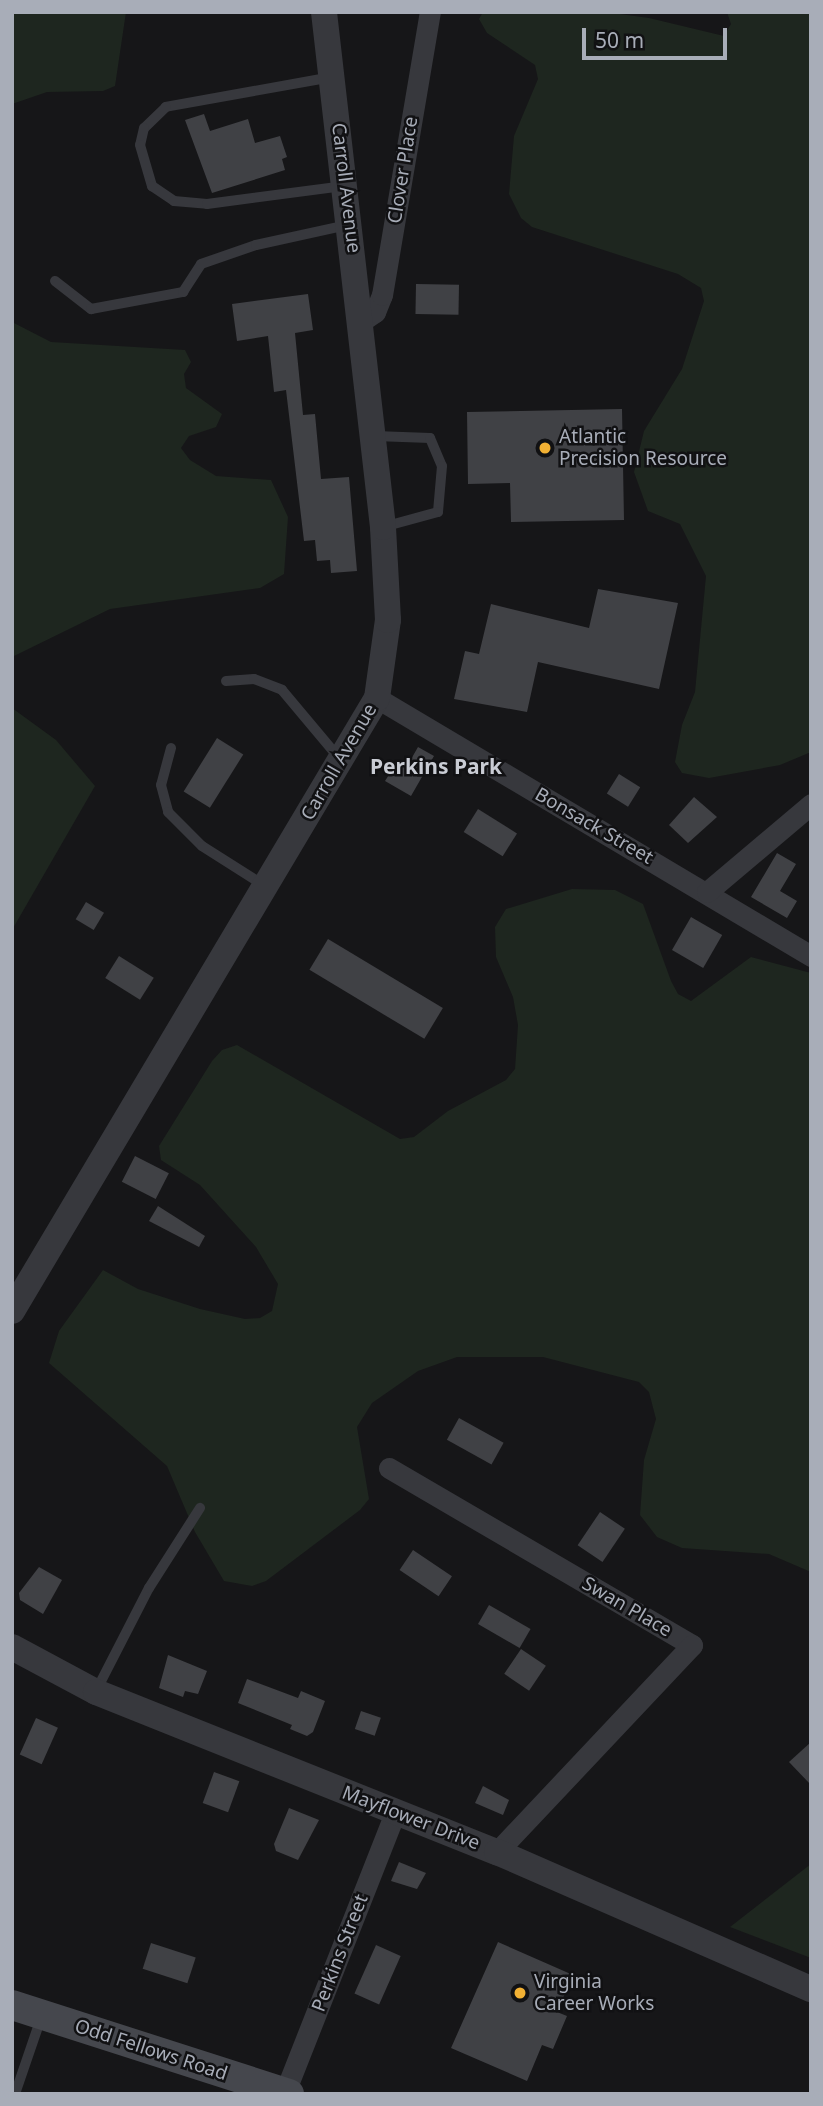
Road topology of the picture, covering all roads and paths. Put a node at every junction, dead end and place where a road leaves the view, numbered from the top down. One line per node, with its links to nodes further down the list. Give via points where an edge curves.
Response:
1 (324, 12): 3 (street, Carroll Avenue)
2 (430, 12): 7 (street, Clover Place, via 382,295 375,312)
3 (332, 77): 4 (street, Carroll Avenue); 4 (lane, via 166,107 144,128 140,145 152,186 174,201 207,204)
4 (345, 186): 5 (street, Carroll Avenue)
5 (350, 224): 6 (lane, via 256,245 201,264 183,292 91,309); 7 (street, Carroll Avenue)
6 (55, 281)
7 (362, 321): 8 (street, Carroll Avenue)
8 (375, 436): 9 (street, Carroll Avenue); 9 (lane, via 430,438 442,466 438,512)
9 (383, 527): 11 (street, Carroll Avenue, via 388,620)
10 (226, 681): 13 (lane, via 254,679 282,690)
11 (377, 698): 13 (street, Carroll Avenue); 16 (street, Bonsack Street)
12 (171, 748): 15 (lane, via 160,785 168,811 202,846)
13 (342, 762): 15 (street, Carroll Avenue)
14 (811, 804): 16 (street)
15 (265, 886): 18 (street, Carroll Avenue)
16 (707, 892): 17 (street, Bonsack Street)
17 (811, 956)
18 (12, 1311)
19 (389, 1468): 24 (street, Swan Place, via 692,1645)
20 (200, 1508): 22 (lane, via 149,1588)
21 (12, 1647): 22 (street, Mayflower Drive)
22 (96, 1692): 23 (street, Mayflower Drive)
23 (395, 1813): 24 (street, Mayflower Drive); 28 (street, Perkins Street)
24 (497, 1852): 25 (street, Mayflower Drive)
25 (811, 1989)
26 (12, 2005): 27 (main road, Odd Fellows Road)
27 (42, 2015): 28 (main road, Odd Fellows Road); 29 (lane)
28 (287, 2093)
29 (15, 2094)

